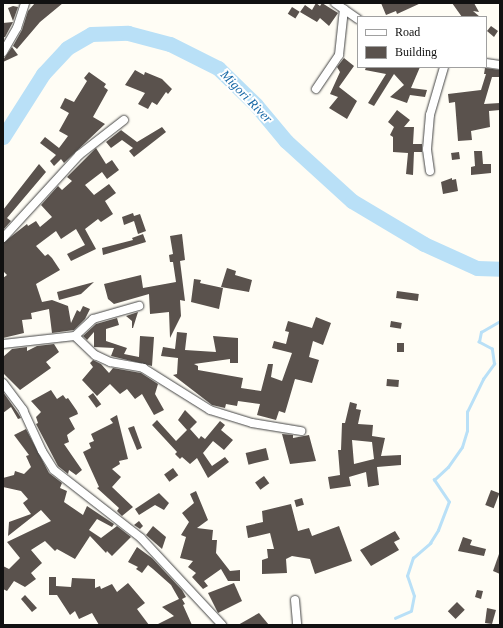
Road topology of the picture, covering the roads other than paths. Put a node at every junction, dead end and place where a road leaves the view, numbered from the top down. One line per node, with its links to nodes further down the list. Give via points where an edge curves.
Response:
1 (25, 3): 5 (street, via 17,28)
2 (335, 3): 3 (street)
3 (344, 9): 4 (street); 9 (street, via 339,55)
4 (357, 19)
5 (3, 52)
6 (487, 63): 7 (street)
7 (500, 65)
8 (444, 68): 11 (street, via 430,115 427,149)
9 (316, 89)
10 (124, 120): 12 (street, via 79,155)
11 (430, 171)
12 (3, 238)
13 (139, 306): 14 (street, via 93,319)
14 (75, 336): 15 (street); 17 (street, via 95,355 110,362 143,368 210,410 252,423)
15 (3, 344)
16 (3, 383): 19 (street, via 23,410 54,470 141,538)
17 (301, 431)
18 (295, 600): 20 (street)
19 (222, 625)
20 (297, 625)

